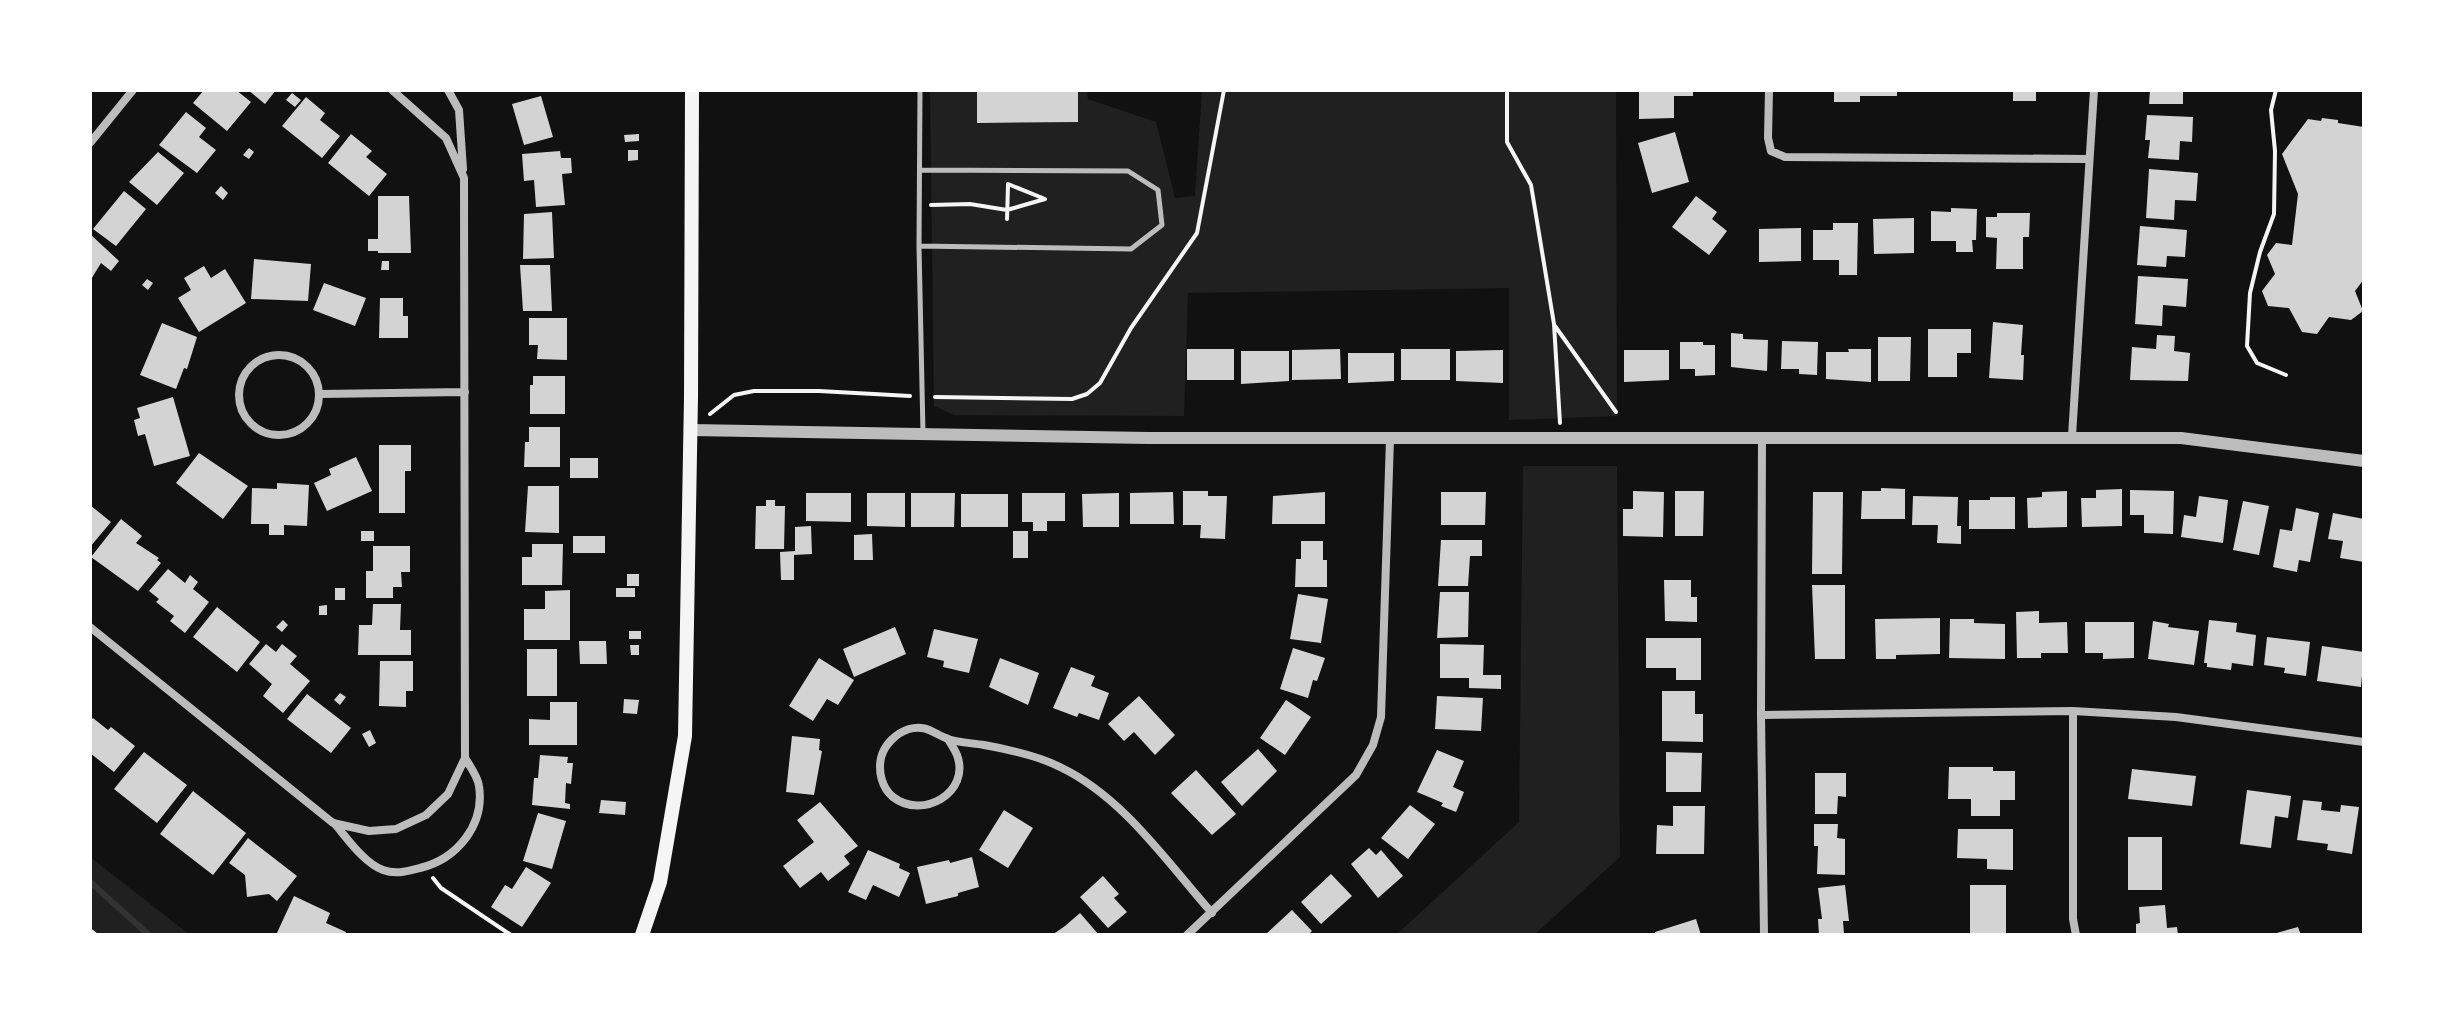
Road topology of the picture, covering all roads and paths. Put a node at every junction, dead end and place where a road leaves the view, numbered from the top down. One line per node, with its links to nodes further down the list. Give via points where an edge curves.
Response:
1 (133, 90): 11 (street)
2 (392, 90): 15 (street, via 446,138)
3 (448, 90): 15 (street, via 459,110)
4 (692, 90): 27 (main road)
5 (920, 90): 13 (lane)
6 (1224, 90): 25 (path, via 1197,233 1100,383 1072,399)
7 (1507, 90): 21 (path, via 1507,142 1531,185)
8 (1769, 90): 12 (street, via 1771,151 1785,157)
9 (2094, 90): 12 (street)
10 (2276, 90): 22 (path, via 2271,110 2274,214 2250,293 2247,346 2257,363)
11 (90, 143)
12 (2089, 159): 30 (street)
13 (921, 170): 14 (lane); 17 (lane)
14 (1009, 171): 16 (path); 20 (lane, via 1128,171 1158,190 1162,225 1131,249)
15 (464, 178): 23 (street)
16 (1008, 184): 18 (path); 18 (path, via 1045,199)
17 (921, 205): 18 (path); 20 (lane)
18 (1007, 210): 19 (path)
19 (1007, 219)
20 (919, 246): 25 (lane)
21 (1554, 324): 26 (path); 31 (path)
22 (2286, 375)
23 (465, 392): 24 (street); 39 (street)
24 (320, 394): 24 (street, via 307,365 277,354 249,368 238,397 252,426 281,435 309,423)
25 (923, 396): 27 (path, via 754,391 734,395); 28 (lane)
26 (1616, 412)
27 (691, 430): 28 (street); 46 (main road, via 685,736 660,882)
28 (923, 435): 32 (street)
29 (1762, 436): 30 (street); 31 (street); 36 (street)
30 (2072, 436): 33 (street, via 2181,438)
31 (1560, 438): 32 (street)
32 (1390, 439): 42 (street, via 1381,717 1373,745 1356,775)
33 (2364, 461)
34 (90, 627): 40 (street)
35 (2073, 711): 36 (street); 38 (street, via 2176,717); 49 (street)
36 (1761, 715): 48 (street)
37 (948, 739): 37 (street, via 924,728 897,734 880,762 891,795 919,807 946,797 959,769); 42 (street, via 1059,766 1116,803)
38 (2364, 742)
39 (465, 758): 40 (street, via 448,794 426,815 396,829 369,831); 41 (street, via 479,784 479,814 469,836 447,859)
40 (333, 823): 41 (street, via 380,870)
41 (424, 868): 45 (path, via 441,888)
42 (1212, 913): 47 (street)
43 (90, 930): 44 (path)
44 (96, 935)
45 (511, 935)
46 (642, 935)
47 (1187, 935)
48 (1764, 935)
49 (2076, 935)

